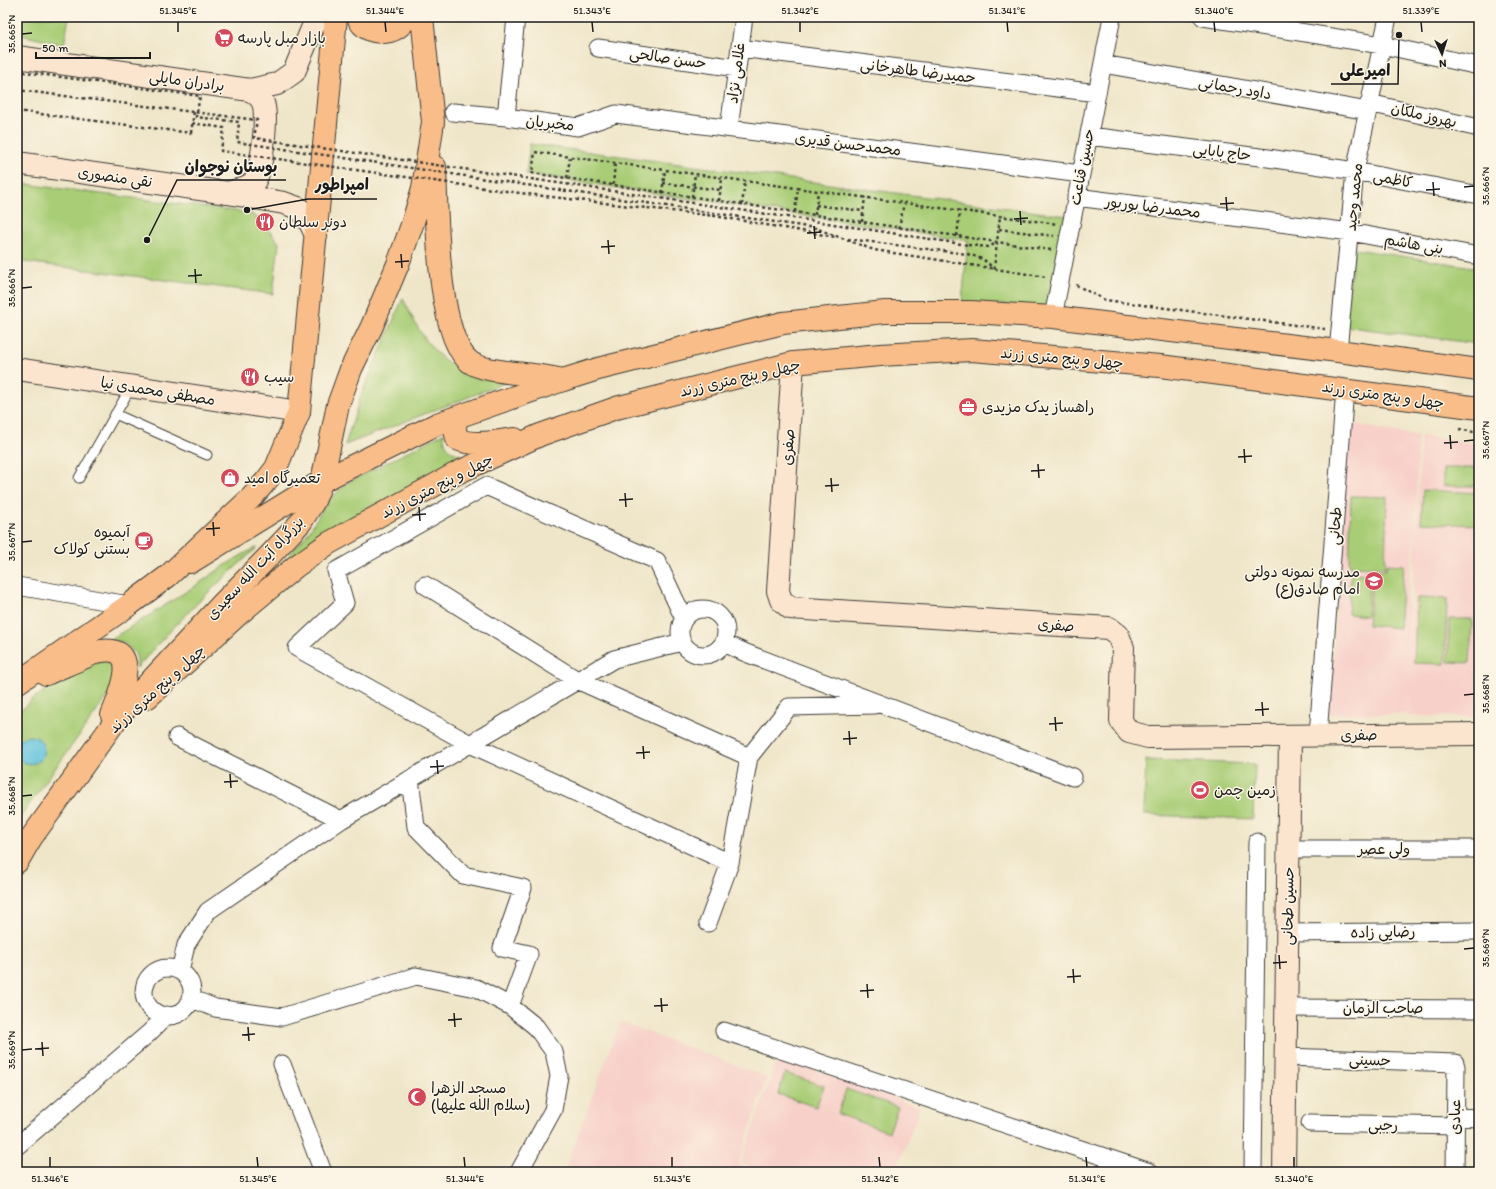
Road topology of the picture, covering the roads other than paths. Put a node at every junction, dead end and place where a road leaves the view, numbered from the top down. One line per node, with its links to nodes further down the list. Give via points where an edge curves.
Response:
1 (317, 17): 18 (street, برادران مایلی, via 294,72 277,84)
2 (336, 17): 35 (main road)
3 (358, 17): 4 (main road, via 366,29 378,32 390,31 401,25)
4 (408, 17)
5 (422, 17): 24 (main road, بزرگراه آیت الله سعیدی)
6 (516, 17): 23 (street, مخبریان)
7 (744, 17): 13 (street, غلامی نژاد)
8 (1112, 17): 15 (street, حسین قناعت)
9 (1203, 17): 11 (street)
10 (1388, 17): 11 (street, محمد وحید)
11 (1382, 45): 16 (street); 20 (street, محمد وحید)
12 (598, 48): 17 (street, حسن صالحی)
13 (740, 48): 17 (street, غلامی نژاد); 19 (street, حمیدرضا طاهرخانی)
14 (17, 57): 18 (street, برادران مایلی)
15 (1103, 64): 19 (street, حسین قناعت); 20 (street, داود رحمانی)
16 (1479, 66)
17 (737, 68): 25 (street, غلامی نژاد)
18 (250, 90): 31 (street, via 260,97 266,113 260,171 254,182 245,188)
19 (1097, 93): 27 (street, حسین قناعت)
20 (1369, 107): 26 (street, بهروز ملکان); 29 (street, محمد وحید)
21 (453, 112): 23 (street, مخبریان)
22 (616, 114): 23 (street, مخبریان, via 578,127); 25 (street, محمدحسن قدیری)
23 (506, 117)
24 (433, 122): 42 (main road, via 438,239 444,302 449,326 457,346 471,363 487,368); 52 (main road, بزرگراه آیت الله سعیدی, via 414,222 338,405)
25 (729, 128): 30 (street, محمدحسن قدیری)
26 (1479, 128)
27 (1089, 136): 29 (street, حاج بابایی); 30 (street, حسین قناعت)
28 (17, 163): 31 (street, نقی منصوری)
29 (1355, 171): 32 (street, کاظمی); 34 (street, محمد وحید)
30 (1081, 174): 33 (street, حسین قناعت)
31 (228, 193): 35 (street, نقی منصوری, via 298,208 307,216)
32 (1479, 196)
33 (1076, 197): 34 (street, محمدرضا بوربور); 37 (street, حسین قناعت)
34 (1350, 232): 36 (street, بنی هاشم); 38 (street, محمد وحید)
35 (316, 235): 46 (main road)
36 (1479, 256)
37 (1053, 317): 38 (main road); 42 (main road, via 971,312 885,312 783,323)
38 (1339, 341): 41 (main road)
39 (793, 363): 44 (main road, چهل و پنج متری زرند, via 972,350 1160,366); 49 (main road, چهل و پنج متری زرند, via 616,408); 65 (street, صفری, via 778,591 781,600 790,608 1109,628 1118,635 1123,648 1121,721 1130,732 1148,737)
40 (17, 369): 43 (street, مصطفی محمدی نیا)
41 (1479, 370)
42 (563, 380): 48 (main road)
43 (131, 387): 46 (street, مصطفی محمدی نیا); 47 (lane)
44 (1345, 389): 45 (main road, چهل و پنج متری زرند); 64 (street, طحانی)
45 (1479, 408)
46 (299, 412): 53 (main road, via 276,468 266,481)
47 (115, 414): 50 (lane); 51 (lane)
48 (456, 417): 49 (main road, via 457,439 465,443 484,443); 52 (main road)
49 (540, 435): 67 (main road, چهل و پنج متری زرند, via 457,473 329,543 295,566)
50 (207, 455)
51 (79, 478)
52 (322, 481): 53 (main road); 67 (main road, بزرگراه آیت الله سعیدی, via 301,522 140,692)
53 (168, 576): 56 (main road)
54 (425, 585): 60 (street)
55 (17, 586): 56 (street)
56 (128, 605): 61 (main road)
57 (684, 619): 58 (street, via 680,634); 59 (street, via 698,610 714,611 725,622 727,629); 68 (street, via 657,561 486,486 336,570 345,603 297,648)
58 (682, 642): 59 (street, via 693,653 700,655 714,653); 60 (street, via 614,659)
59 (724, 643): 62 (street)
60 (577, 680): 68 (street); 69 (street)
61 (17, 684): 67 (main road, via 99,652 110,651 120,654 126,664 126,677)
62 (883, 705): 69 (street, via 789,707); 70 (street)
63 (1479, 734): 64 (street, صفری)
64 (1318, 735): 65 (street, صفری)
65 (1290, 736): 74 (street, حسین طحانی)
66 (177, 737): 72 (street)
67 (103, 738): 76 (main road, بزرگراه آیت الله سعیدی)
68 (470, 744): 71 (street); 77 (street)
69 (749, 757): 77 (street)
70 (1073, 777)
71 (410, 779): 72 (street); 83 (street, via 416,827 463,875 523,888 502,948 529,954)
72 (342, 820): 81 (street, via 208,911 186,945)
73 (1257, 842): 98 (street)
74 (1288, 849): 75 (street, ولی عصر); 80 (street, حسین طحانی)
75 (1479, 849)
76 (17, 862)
77 (730, 863): 78 (street)
78 (708, 923)
79 (1479, 931): 80 (street, رضایی زاده)
80 (1287, 933): 84 (street, حسین طحانی)
81 (180, 971): 82 (street, via 190,983); 86 (street, via 172,968 156,970 150,975 144,990 144,998 148,1005)
82 (190, 998): 83 (street, via 215,1008 282,1017 416,976 476,988); 86 (street, via 182,1011)
83 (510, 1006): 96 (street, via 536,1027 554,1052 559,1076 553,1110)
84 (1286, 1008): 85 (street, صاحب الزمان); 88 (street, حسین طحانی)
85 (1479, 1009)
86 (167, 1016): 94 (street)
87 (724, 1031): 97 (street)
88 (1286, 1057): 89 (street, حسینی); 99 (street, حسین طحانی)
89 (1455, 1063): 92 (street, عبادی)
90 (282, 1064): 95 (street)
91 (1479, 1118): 92 (street, رجبی)
92 (1455, 1122): 93 (street, رجبی); 100 (street, عبادی)
93 (1310, 1123)
94 (17, 1146)
95 (323, 1172)
96 (518, 1172)
97 (1150, 1172)
98 (1253, 1172)
99 (1284, 1172)
100 (1455, 1172)

